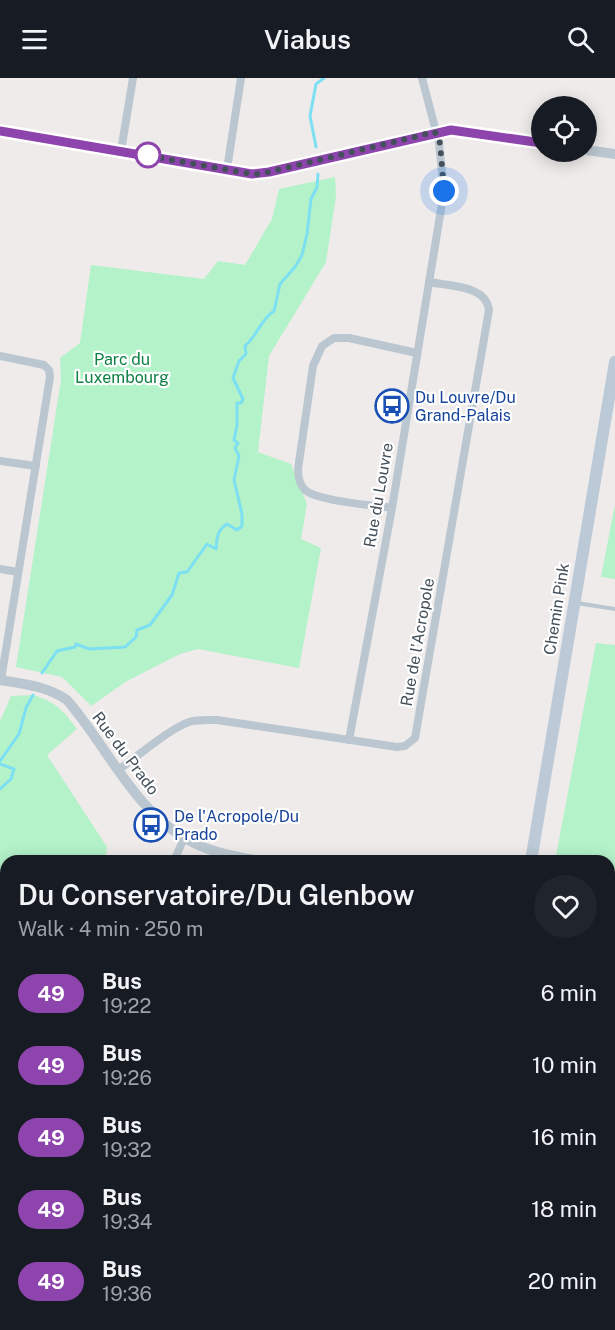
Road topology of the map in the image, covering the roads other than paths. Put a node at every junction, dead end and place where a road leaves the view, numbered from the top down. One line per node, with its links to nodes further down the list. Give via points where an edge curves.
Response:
1 (133, 78): 7 (street)
2 (242, 78): 10 (street)
3 (422, 78): 5 (street, Rue du Louvre)
4 (0, 131): 7 (street)
5 (435, 132): 6 (street, via 461,130); 10 (street, via 261,174); 11 (street, Rue du Louvre, via 440,143 444,191)
6 (531, 141)
7 (121, 151): 10 (street)
8 (597, 152): 9 (street)
9 (615, 154)
10 (227, 169)
11 (429, 282): 12 (street, Rue du Louvre); 23 (street, Rue de l'Acropole, via 471,290 484,297 489,310 440,602 415,738 397,747)
12 (417, 353): 17 (street, Rue du Louvre); 17 (street, via 334,338 322,346 313,366 298,469 301,485 319,497)
13 (0, 356): 16 (street, via 35,362 49,370 49,393)
14 (615, 362): 20 (main road, Chemin Pink)
15 (0, 461): 16 (street)
16 (36, 466): 19 (street)
17 (392, 508): 23 (street, Rue du Louvre)
18 (0, 569): 19 (street)
19 (18, 572): 22 (street)
20 (574, 602): 21 (lane); 28 (main road, Chemin Pink)
21 (615, 609)
22 (1, 680): 24 (street, Rue du Prado, via 42,688 67,700)
23 (350, 740): 24 (street, Rue de l'Acropole, via 218,720 192,721)
24 (118, 770): 25 (street, Rue du Prado, via 150,809)
25 (184, 838): 26 (street); 27 (street, Rue du Prado)
26 (177, 855)
27 (226, 855)
28 (532, 855)

